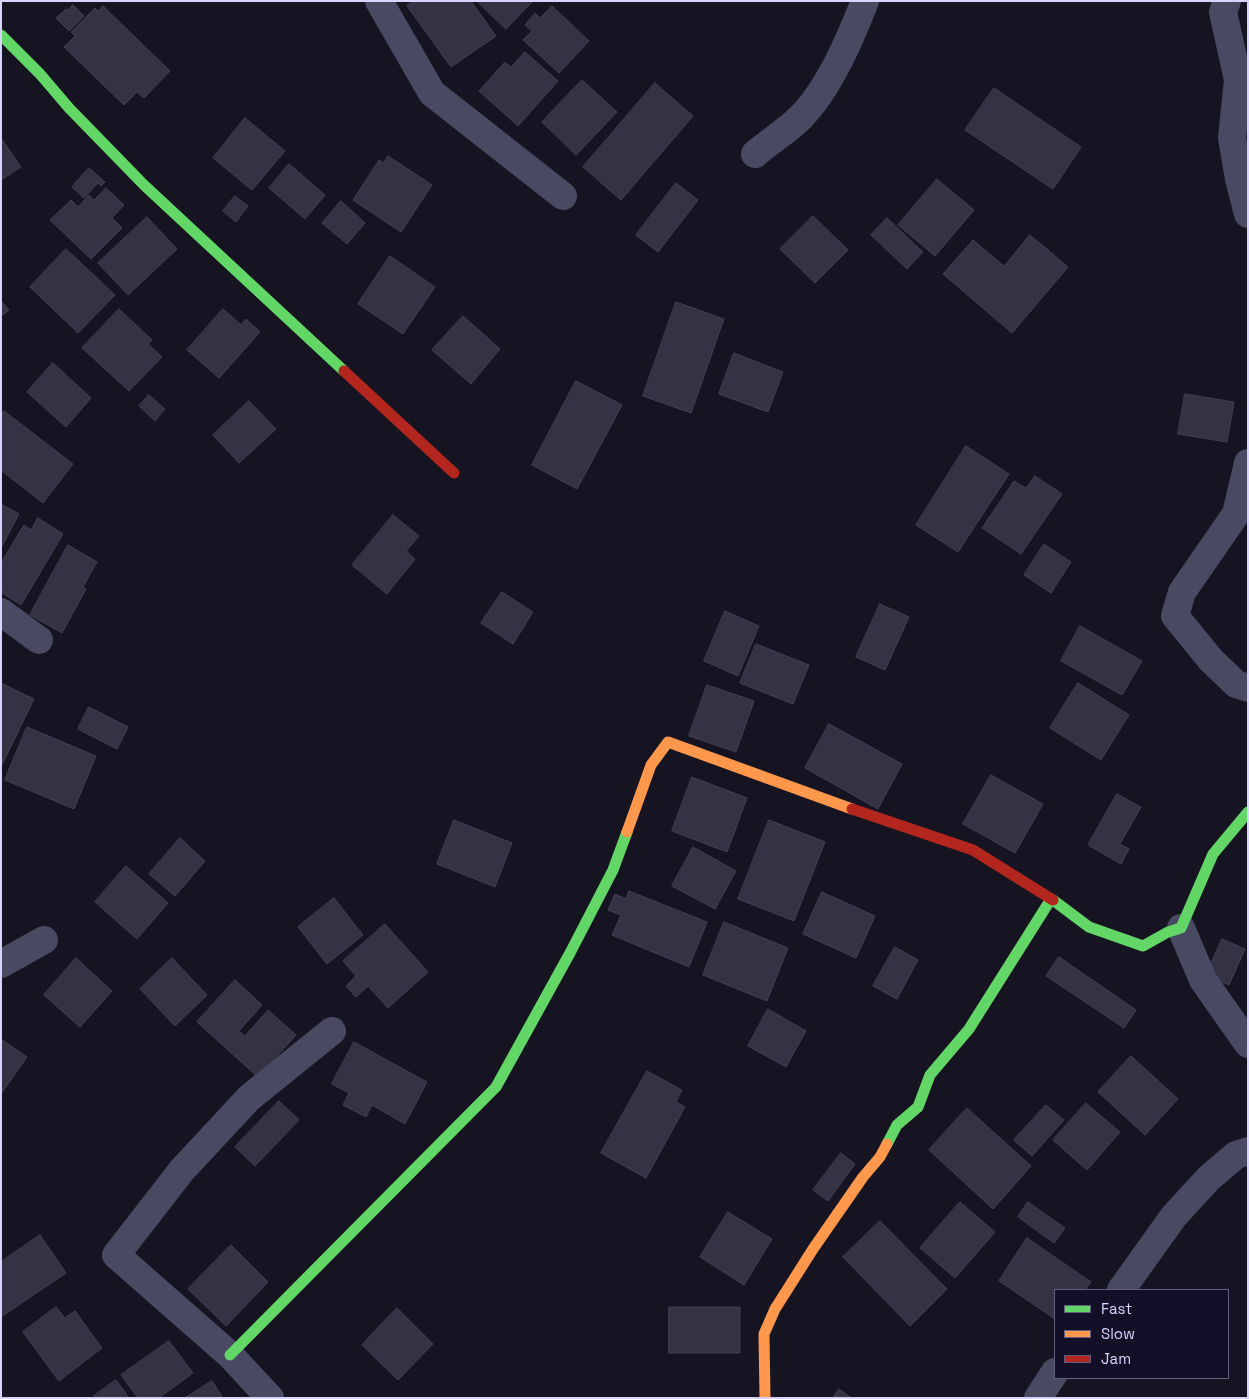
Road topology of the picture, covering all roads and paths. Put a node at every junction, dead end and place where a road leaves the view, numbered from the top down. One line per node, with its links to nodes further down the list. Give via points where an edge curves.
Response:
1 (379, 1): 6 (street, via 432,93)
2 (865, 1): 5 (street, via 824,89 800,118)
3 (1226, 1): 7 (street, via 1223,12 1238,80 1232,138)
4 (1, 35): 9 (street, via 144,185)
5 (755, 154)
6 (563, 196)
7 (1248, 214)
8 (1248, 462): 12 (street, via 1236,514 1182,592 1175,616 1211,660 1236,684)
9 (454, 473)
10 (1, 612): 11 (street)
11 (39, 640)
12 (1248, 688)
13 (1248, 812): 15 (street, via 1213,854)
14 (1051, 899): 15 (street, via 1089,927 1143,946); 22 (street, via 973,850 668,742 651,764 613,870 496,1087); 25 (street, via 969,1029 930,1075 918,1107 897,1125 880,1157 813,1249 775,1309 764,1334)
15 (1181, 928): 19 (street, via 1203,980)
16 (44, 940): 17 (street)
17 (1, 964)
18 (332, 1031): 22 (street, via 249,1098 182,1170 116,1255)
19 (1248, 1044)
20 (1248, 1151): 21 (street, via 1236,1155 1209,1178 1174,1216)
21 (1123, 1289)
22 (230, 1355): 24 (street)
23 (1054, 1374): 26 (street)
24 (270, 1398)
25 (765, 1398)
26 (1038, 1398)

